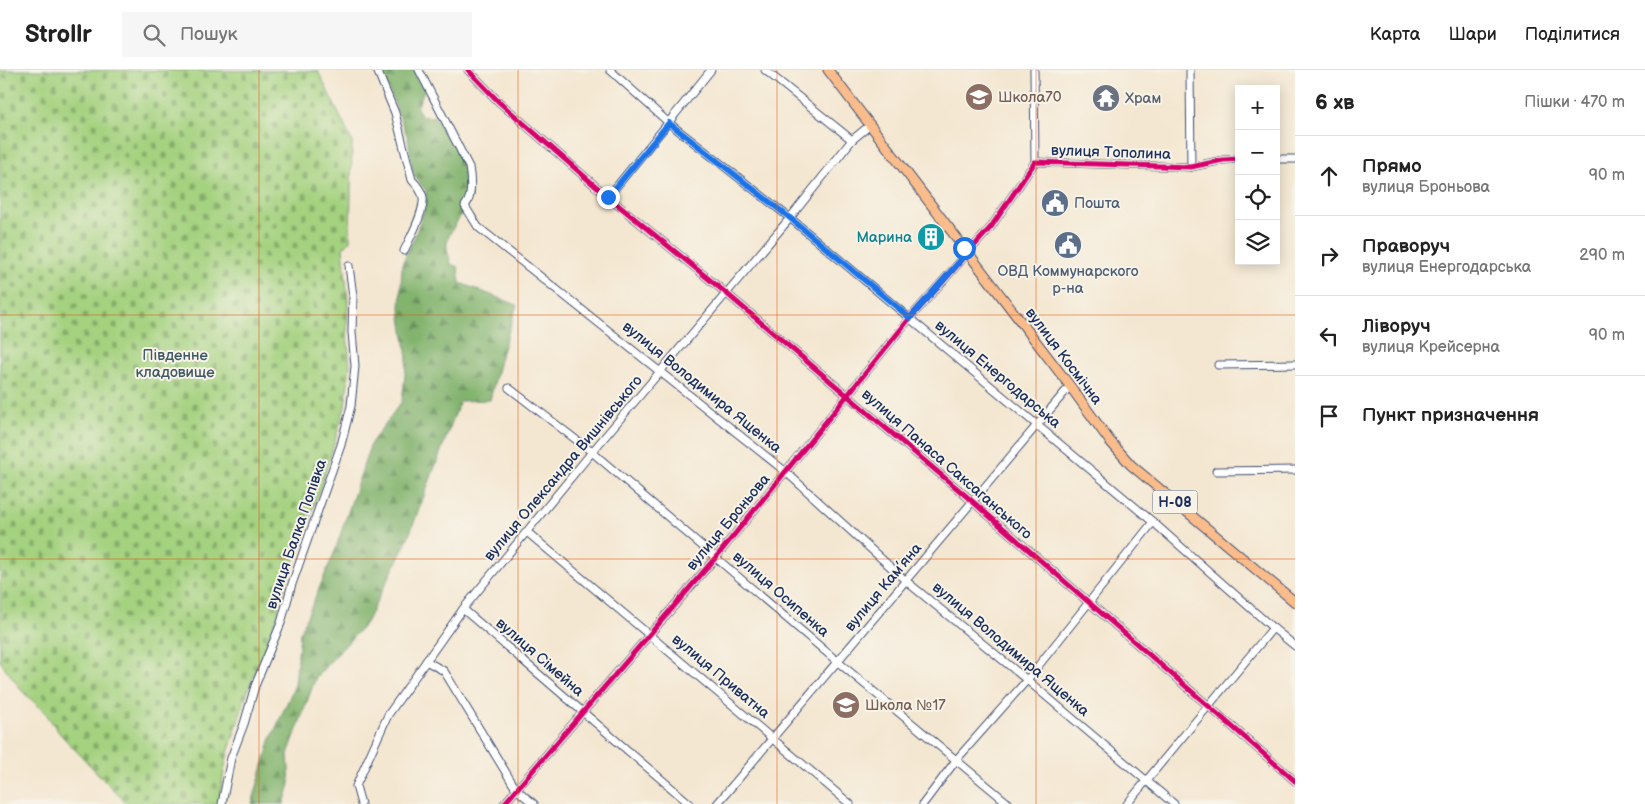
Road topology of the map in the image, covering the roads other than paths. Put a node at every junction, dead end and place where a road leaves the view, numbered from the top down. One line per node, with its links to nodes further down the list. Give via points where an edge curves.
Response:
1 (377, 70): 20 (street, via 395,113 412,180 423,198 421,211)
2 (419, 70): 27 (street, вулиця Володимира Ященка, via 469,167 470,201 465,206 478,227)
3 (468, 70): 18 (street, вулиця Панаса Саксаганського, via 498,101)
4 (610, 70): 10 (street, вулиця Енергодарська)
5 (711, 70): 10 (street)
6 (765, 70): 12 (street)
7 (828, 70): 11 (main road, вулиця Космічна / Н-08)
8 (1034, 70): 16 (street)
9 (1190, 70): 17 (street)
10 (669, 123): 18 (street); 19 (street, вулиця Енергодарська)
11 (869, 126): 12 (street, вулиця Олександра Вишнівського); 21 (main road, вулиця Космічна / Н-08)
12 (852, 140): 19 (street, вулиця Олександра Вишнівського)
13 (1280, 159): 14 (street)
14 (1295, 159)
15 (1235, 160): 17 (street, вулиця Тополина)
16 (1035, 162): 17 (street, вулиця Тополина); 21 (street, вулиця Тополина, via 991,227)
17 (1191, 166)
18 (608, 197): 23 (street, вулиця Панаса Саксаганського)
19 (790, 218): 23 (street, вулиця Олександра Вишнівського); 24 (street, вулиця Енергодарська)
20 (404, 251)
21 (968, 252): 24 (street, вулиця Броньова); 28 (main road, вулиця Космічна / Н-08)
22 (350, 266): 57 (street, вулиця Балка Попівка, via 355,366 351,406 341,445 231,758)
23 (726, 294): 27 (street, вулиця Олександра Вишнівського); 30 (street, вулиця Панаса Саксаганського)
24 (910, 318): 30 (street, вулиця Броньова); 31 (street, вулиця Енергодарська)
25 (1295, 364): 26 (street)
26 (1218, 365)
27 (661, 372): 32 (street, вулиця Олександра Вишнівського); 35 (street, вулиця Володимира Ященка)
28 (1070, 386): 31 (street, вулиця Кам’яна); 41 (main road, вулиця Космічна / Н-08, via 1131,466)
29 (509, 388): 32 (street, вулиця Осипенка)
30 (848, 395): 35 (street, вулиця Броньова); 36 (street, вулиця Панаса Саксаганського)
31 (1037, 424): 36 (street, вулиця Кам’яна); 37 (street, вулиця Енергодарська)
32 (592, 452): 38 (street, вулиця Олександра Вишнівського); 39 (street, вулиця Осипенка)
33 (1295, 470): 34 (street)
34 (1216, 471)
35 (786, 472): 39 (street, вулиця Броньова); 40 (street, вулиця Володимира Ященка)
36 (972, 501): 40 (street, вулиця Кам’яна); 42 (street, вулиця Панаса Саксаганського)
37 (1153, 522): 42 (street); 44 (street, вулиця Енергодарська)
38 (527, 532): 43 (street, вулиця Олександра Вишнівського); 45 (street, вулиця Приватна)
39 (717, 556): 45 (street, вулиця Броньова); 48 (street, вулиця Осипенка)
40 (906, 581): 48 (street, вулиця Кам’яна); 49 (street, вулиця Володимира Ященка)
41 (1295, 602)
42 (1089, 603): 49 (street); 50 (street, вулиця Панаса Саксаганського)
43 (463, 609): 47 (street, вулиця Олександра Вишнівського); 51 (street, вулиця Сімейна)
44 (1273, 628): 46 (street, вулиця Енергодарська); 50 (street)
45 (650, 635): 51 (street, вулиця Броньова); 52 (street, вулиця Приватна)
46 (1295, 646)
47 (426, 661): 56 (street, via 444,671); 58 (street, вулиця Олександра Вишнівського, via 388,715 356,786)
48 (838, 662): 52 (street, вулиця Кам’яна); 53 (street, вулиця Осипенка)
49 (1027, 680): 53 (street); 54 (street, вулиця Володимира Ященка)
50 (1208, 706): 54 (street); 55 (street, вулиця Панаса Саксаганського)
51 (583, 712): 56 (street, вулиця Броньова); 61 (street, вулиця Сімейна)
52 (773, 738): 62 (street, вулиця Кам’яна); 63 (street, вулиця Приватна)
53 (957, 759): 64 (street); 65 (street, вулиця Осипенка)
54 (1147, 780): 66 (street); 67 (street, вулиця Володимира Ященка)
55 (1295, 781)
56 (516, 789): 59 (street, вулиця Броньова); 60 (street)
57 (222, 804)
58 (361, 804)
59 (504, 804)
60 (534, 804)
61 (690, 804)
62 (717, 804)
63 (850, 804)
64 (923, 804)
65 (1009, 804)
66 (1127, 804)
67 (1174, 804)

